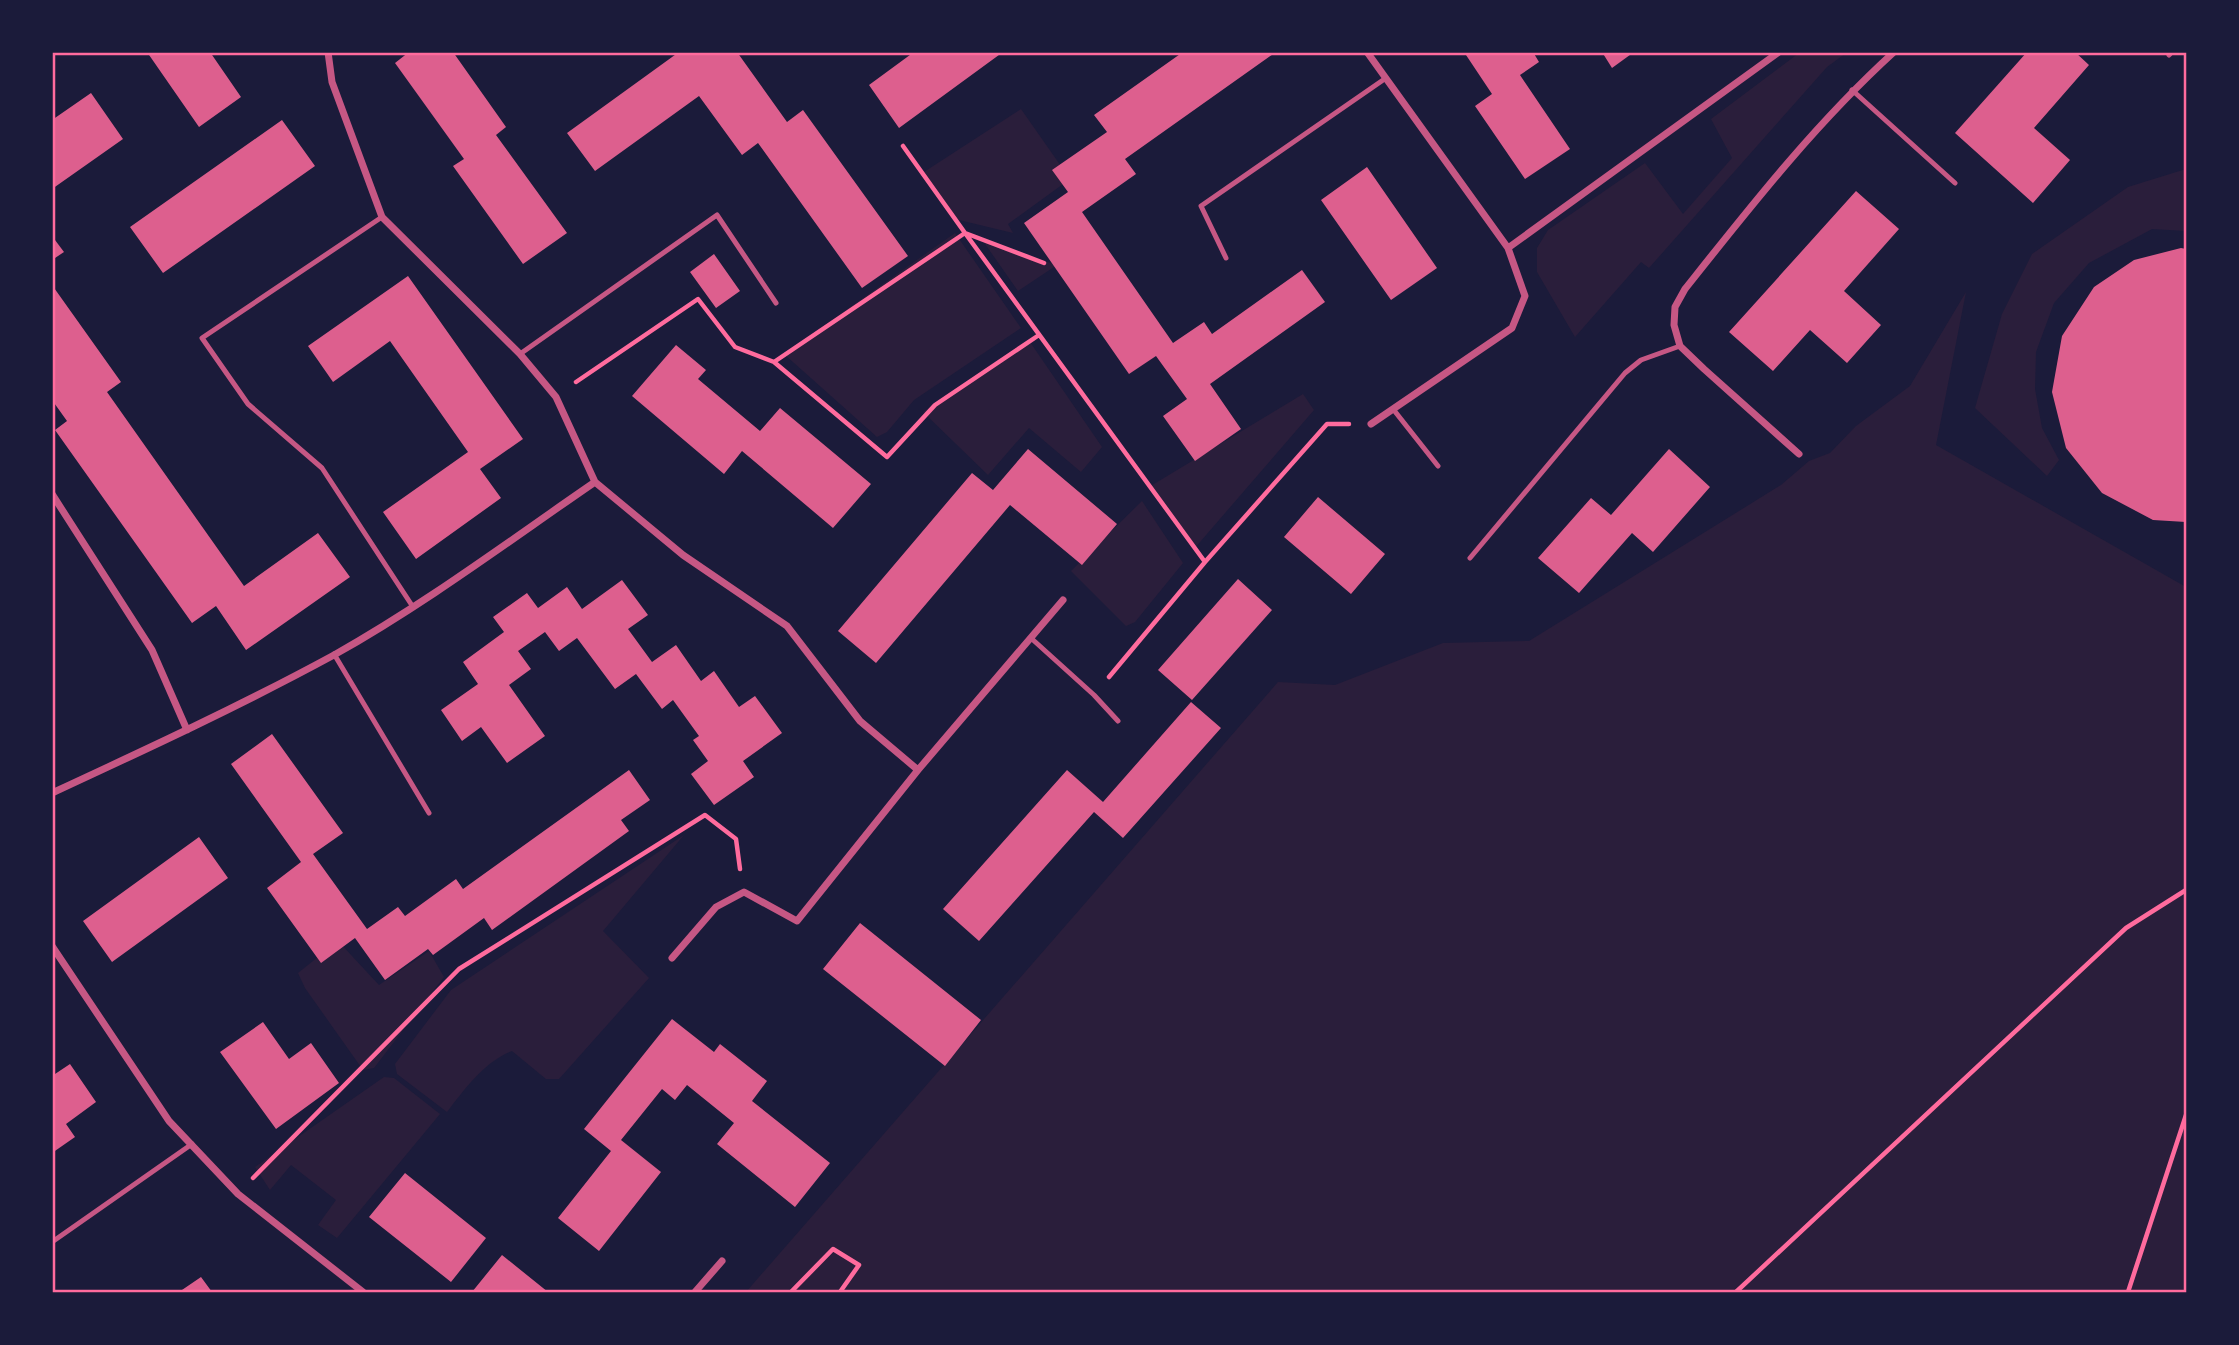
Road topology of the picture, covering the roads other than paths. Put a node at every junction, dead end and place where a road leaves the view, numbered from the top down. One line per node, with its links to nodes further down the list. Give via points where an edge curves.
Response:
1 (328, 52): 8 (street, via 332,82)
2 (1367, 52): 5 (street)
3 (1779, 52): 9 (street)
4 (1894, 52): 6 (street)
5 (1386, 78): 9 (street); 10 (lane, via 1200,206)
6 (1852, 90): 7 (lane); 12 (street, via 1775,176 1685,289 1675,307)
7 (1955, 183)
8 (382, 217): 13 (street); 22 (lane, via 202,338 248,404 323,468)
9 (1508, 248): 14 (street, via 1525,296 1512,328)
10 (1226, 258)
11 (776, 303): 13 (lane, via 718,215)
12 (1680, 346): 16 (street); 20 (lane, via 1641,360 1625,373)
13 (520, 354): 18 (street, via 556,397)
14 (1393, 409): 15 (street); 17 (lane)
15 (1371, 424)
16 (1799, 454)
17 (1438, 466)
18 (595, 482): 22 (street); 27 (street, via 683,555 787,626 860,721)
19 (52, 494): 26 (street, via 152,650)
20 (1470, 558)
21 (1063, 600): 23 (street)
22 (413, 607): 24 (street)
23 (1032, 639): 25 (lane); 27 (street)
24 (334, 654): 26 (street); 29 (lane)
25 (1118, 721)
26 (187, 730): 28 (street)
27 (918, 770): 31 (street, via 797,921 744,892 716,907)
28 (52, 793)
29 (429, 813)
30 (52, 946): 32 (street, via 169,1121)
31 (672, 958)
32 (192, 1144): 33 (lane); 35 (street, via 238,1194)
33 (52, 1242)
34 (722, 1261): 36 (street)
35 (361, 1292)
36 (695, 1293)

